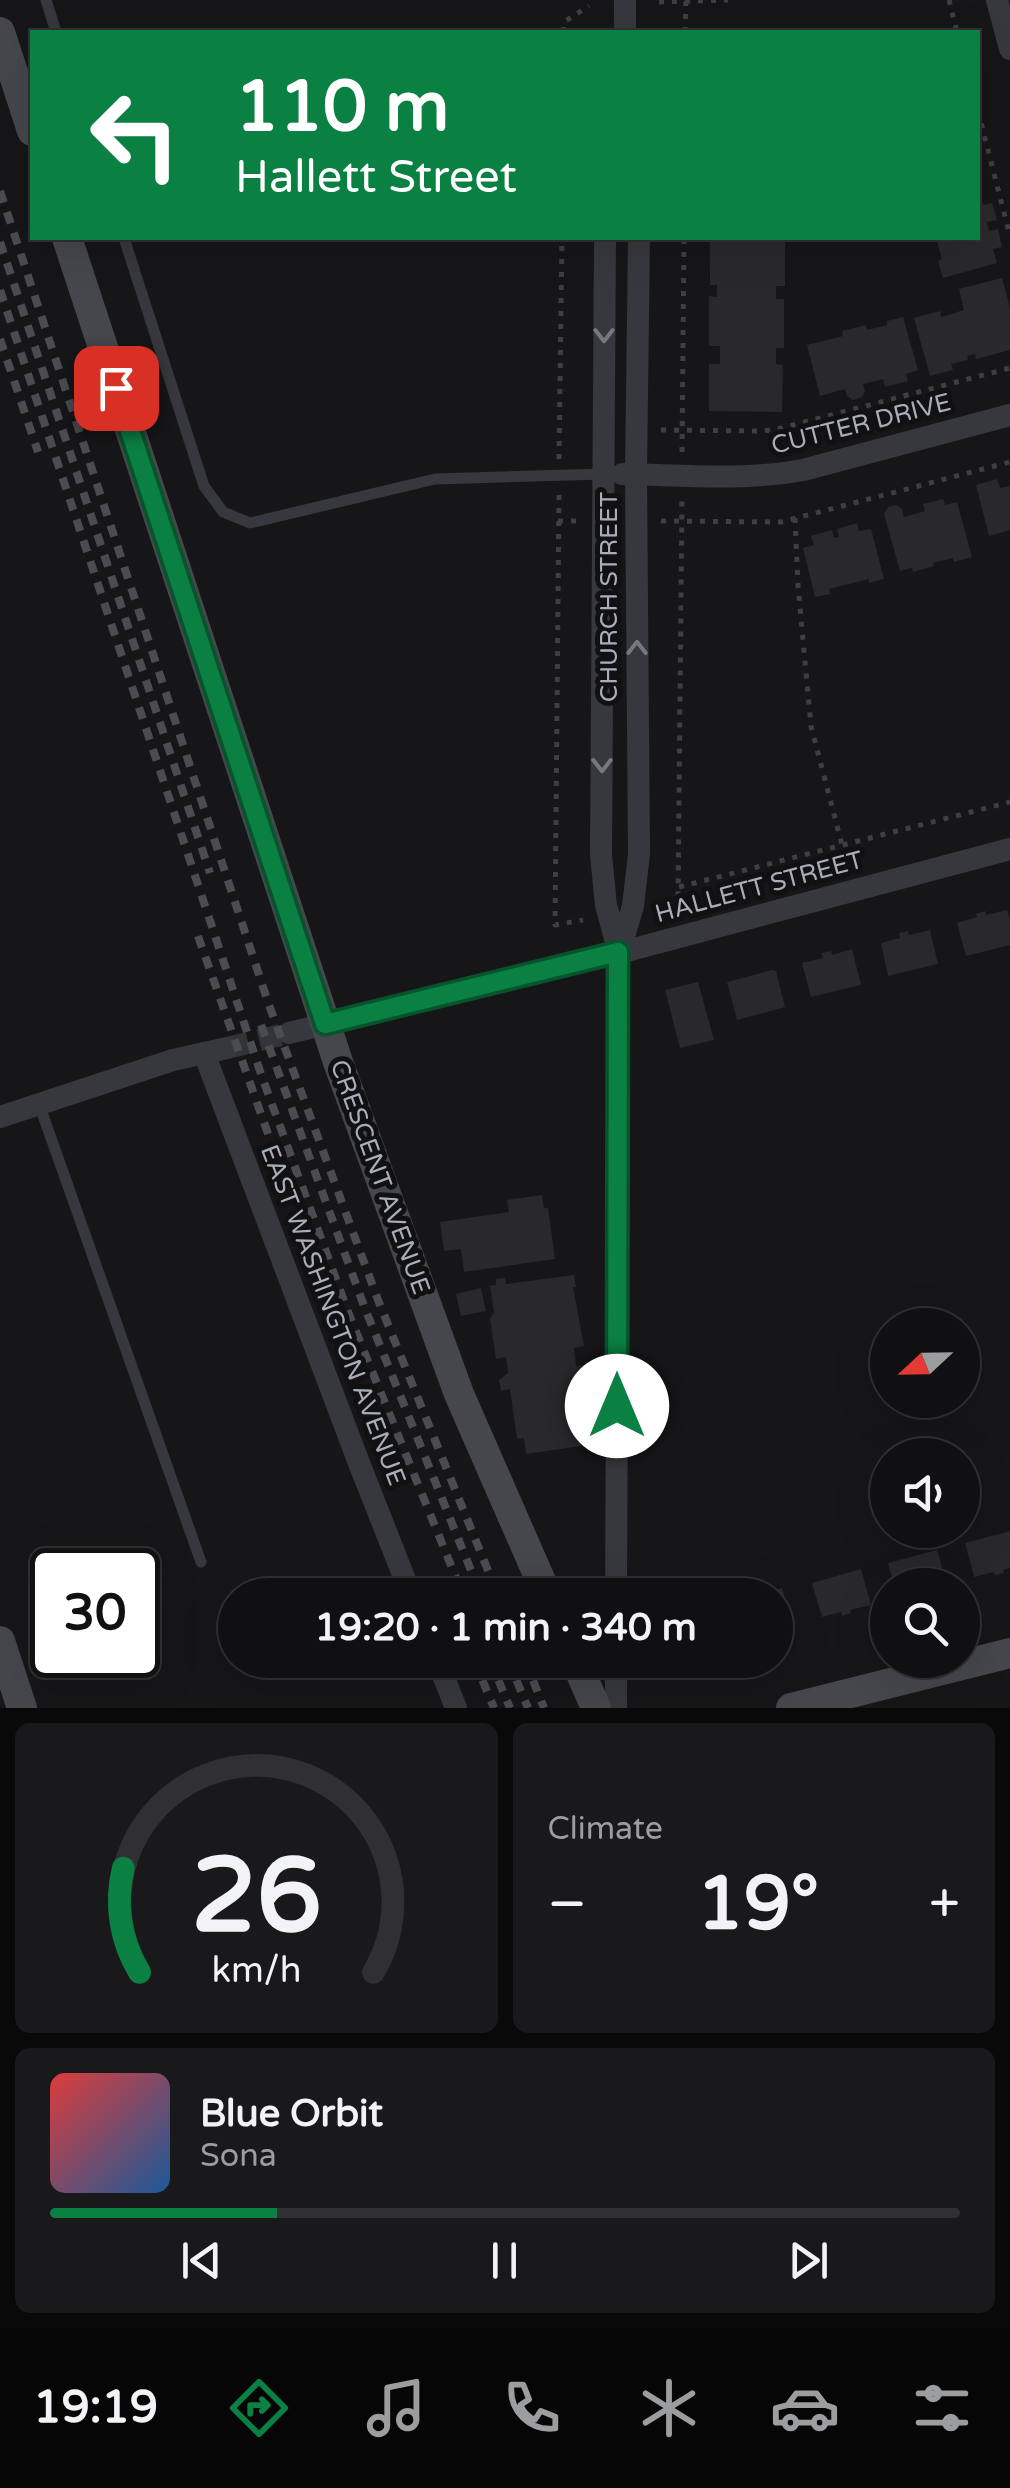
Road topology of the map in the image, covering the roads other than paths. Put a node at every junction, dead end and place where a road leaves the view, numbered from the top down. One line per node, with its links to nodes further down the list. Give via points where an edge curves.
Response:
1 (46, 0): 4 (lane)
2 (626, 0): 5 (street)
3 (997, 0): 7 (street)
4 (55, 30)
5 (625, 30)
6 (0, 32): 8 (street)
7 (1010, 49)
8 (30, 125)
9 (68, 240): 18 (street, CRESCENT AVENUE)
10 (125, 240): 14 (lane, via 204,486 222,512 250,522 435,479)
11 (605, 240): 14 (street, CHURCH STREET, one-way to 14)
12 (638, 240): 15 (street, CHURCH STREET)
13 (1010, 415): 15 (street, CUTTER DRIVE, via 787,473)
14 (603, 474): 15 (street, CUTTER DRIVE); 17 (street, CHURCH STREET, one-way to 17, via 601,855)
15 (636, 474): 17 (street, CHURCH STREET, one-way to 15, via 633,906 639,854)
16 (1010, 850): 17 (street, HALLETT STREET)
17 (618, 952): 18 (street, HALLETT STREET); 25 (street, CHURCH STREET)
18 (325, 1024): 19 (street, HALLETT STREET); 24 (street, CRESCENT AVENUE, via 459,1394)
19 (288, 1033)
20 (39, 1104): 21 (street); 22 (lane); 23 (street, EAST WASHINGTON AVENUE, via 216,1050)
21 (0, 1117)
22 (200, 1562)
23 (404, 1578)
24 (540, 1578)
25 (616, 1578)
26 (0, 1641): 31 (street)
27 (1010, 1654): 35 (street)
28 (444, 1678): 32 (street)
29 (583, 1678): 33 (street)
30 (616, 1678): 34 (street)
31 (22, 1708)
32 (456, 1708)
33 (596, 1708)
34 (616, 1708)
35 (791, 1708)

